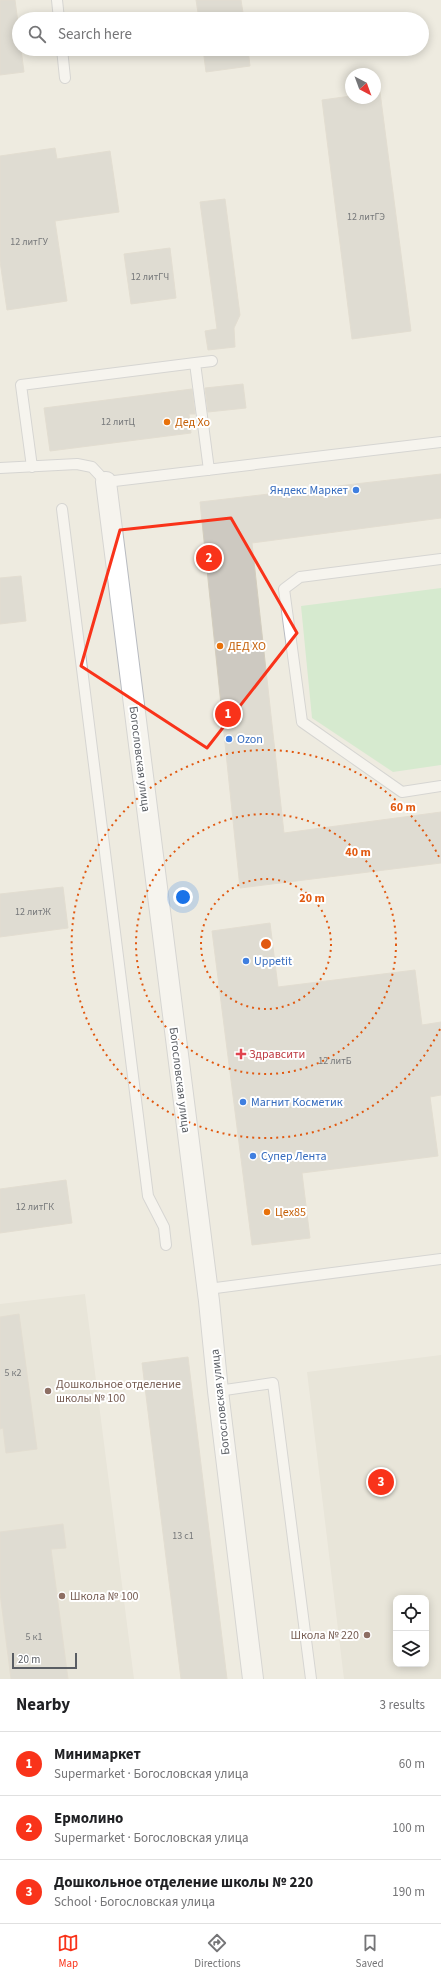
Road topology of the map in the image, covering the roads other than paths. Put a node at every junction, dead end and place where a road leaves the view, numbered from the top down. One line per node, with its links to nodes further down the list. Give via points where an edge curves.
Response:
1 (57, 0): 2 (lane)
2 (58, 12)
3 (63, 56): 4 (lane)
4 (65, 78)
5 (212, 361): 6 (lane)
6 (195, 363): 8 (lane, via 21,385); 10 (lane)
7 (441, 442): 10 (lane)
8 (32, 467): 9 (lane); 11 (lane, via 77,464 92,467)
9 (0, 468)
10 (209, 470): 11 (lane)
11 (106, 482): 17 (street, Богословская улица)
12 (62, 509): 15 (lane, via 148,1196 164,1227)
13 (441, 559): 14 (lane, via 300,577 284,589 302,722 402,792)
14 (441, 786)
15 (166, 1245)
16 (441, 1259): 17 (lane)
17 (208, 1289): 18 (street, Богословская улица)
18 (218, 1392): 19 (street, Богословская улица); 20 (lane, via 273,1383)
19 (253, 1679)
20 (311, 1679)

